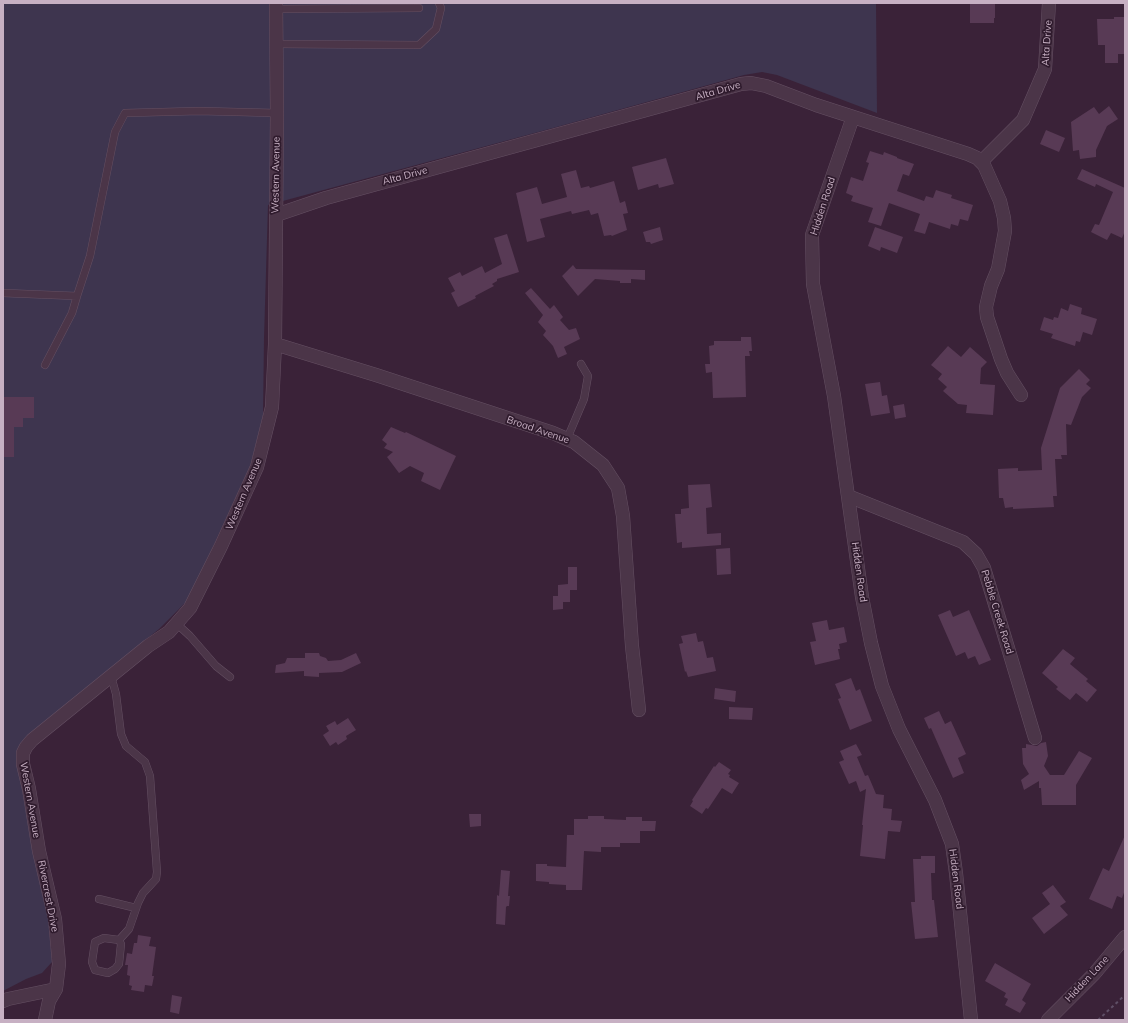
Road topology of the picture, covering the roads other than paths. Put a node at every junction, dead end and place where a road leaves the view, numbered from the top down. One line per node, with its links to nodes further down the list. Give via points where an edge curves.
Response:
1 (439, 3): 5 (lane, via 441,8 436,29 419,45)
2 (1049, 3): 8 (street, Alta Drive, via 1045,70 1023,120)
3 (276, 6): 4 (lane); 5 (street, Western Avenue)
4 (419, 8)
5 (276, 44): 6 (street, Western Avenue)
6 (277, 113): 9 (street, Western Avenue); 11 (lane, via 125,113 115,132 90,256)
7 (853, 117): 8 (street, Alta Drive, via 968,154); 9 (street, Alta Drive, via 816,106 766,86 741,84 326,198); 17 (street, Hidden Road, via 812,235 814,284 834,396)
8 (981, 162): 15 (street, via 1000,201 1005,231 998,269 986,307 987,317 1007,373)
9 (276, 215): 12 (street, Western Avenue)
10 (3, 293): 11 (lane)
11 (77, 296): 14 (lane, via 72,313)
12 (275, 344): 16 (street, Broad Avenue); 18 (street, Western Avenue, via 272,407 258,467 190,608)
13 (581, 364): 16 (lane, via 588,376 584,399)
14 (45, 365)
15 (1021, 395)
16 (567, 439): 21 (street, Broad Avenue, via 603,465 618,488 623,516)
17 (848, 496): 22 (street, Pebble Creek Road, via 963,542 976,554 984,568); 31 (street, Hidden Road, via 862,597 882,686 899,729 935,800 952,844)
18 (177, 624): 19 (street, Western Avenue); 20 (lane, via 216,666)
19 (111, 676): 23 (street, Western Avenue, via 26,747 23,764); 25 (lane, via 121,734 126,746 145,762 150,776 157,872 156,879)
20 (230, 677)
21 (639, 710)
22 (1035, 738)
23 (39, 851): 28 (street, Rivercrest Drive, via 54,919 59,964)
24 (99, 899): 25 (lane)
25 (136, 908): 27 (lane, via 129,929)
26 (1125, 937): 32 (street, Hidden Lane, via 1094,974)
27 (119, 940): 27 (lane, via 104,938 96,942 92,962 96,970 108,973 119,964)
28 (56, 990): 29 (street); 30 (street, Rivercrest Drive)
29 (3, 1002)
30 (45, 1020)
31 (970, 1020)
32 (1048, 1020)

